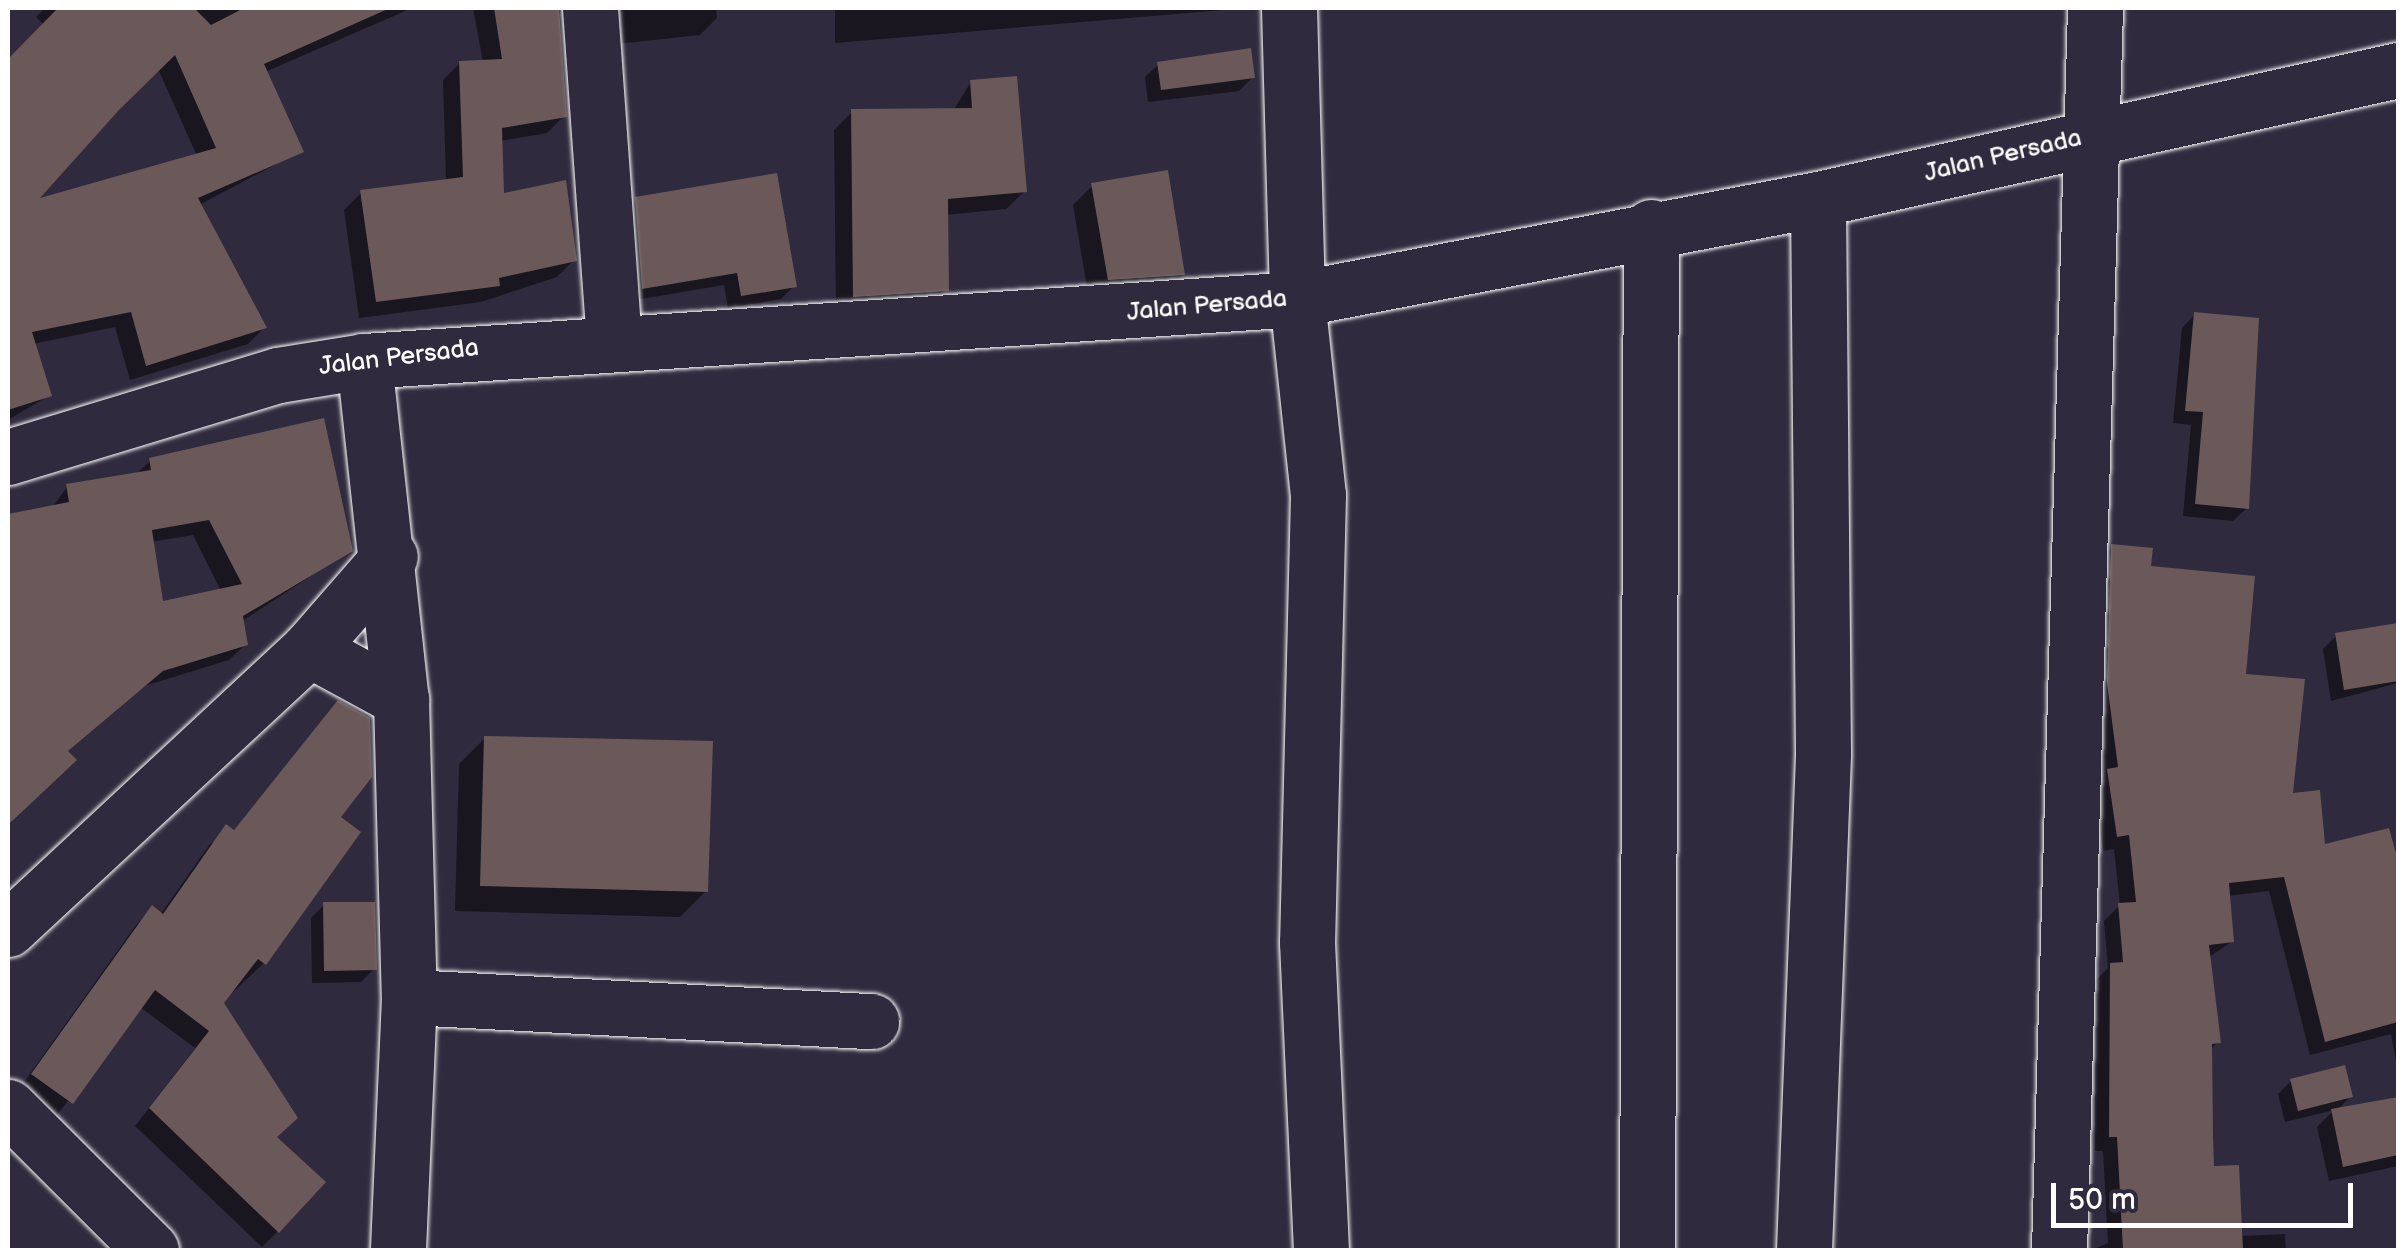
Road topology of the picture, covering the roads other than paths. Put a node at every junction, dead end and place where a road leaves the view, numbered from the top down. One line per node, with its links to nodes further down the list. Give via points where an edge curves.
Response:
1 (590, 8): 9 (street)
2 (1289, 8): 8 (street)
3 (2095, 8): 5 (street)
4 (2398, 70): 5 (street, Jalan Persada)
5 (2088, 137): 6 (street, Jalan Persada); 24 (street)
6 (1818, 199): 7 (street, Jalan Persada); 23 (street, via 1824,753)
7 (1651, 227): 8 (street, Jalan Persada); 22 (street)
8 (1297, 300): 9 (street, Jalan Persada); 21 (street, via 1318,495 1308,942)
9 (614, 339): 10 (street, Jalan Persada)
10 (364, 360): 11 (street, Jalan Persada, via 278,375); 12 (street)
11 (8, 457)
12 (390, 556): 13 (street); 14 (street)
13 (309, 650): 14 (street); 15 (street)
14 (401, 699): 16 (street)
15 (8, 929)
16 (409, 997): 17 (street); 20 (street)
17 (872, 1021)
18 (8, 1107): 19 (street)
19 (150, 1250)
20 (398, 1250)
21 (1321, 1250)
22 (1647, 1250)
23 (1804, 1250)
24 (2058, 1250)

